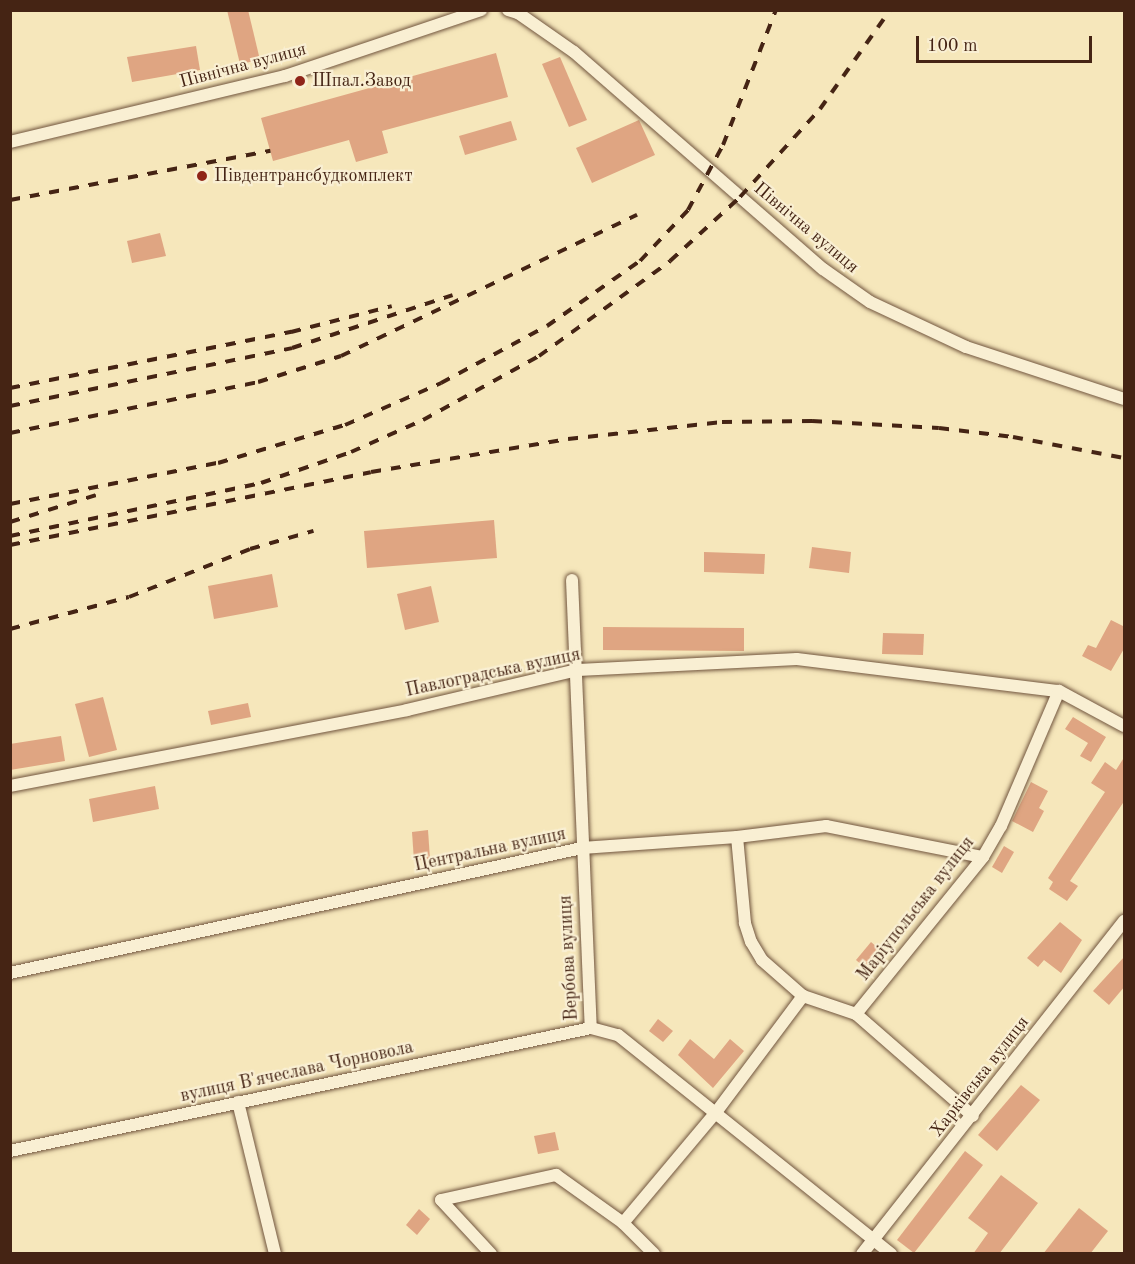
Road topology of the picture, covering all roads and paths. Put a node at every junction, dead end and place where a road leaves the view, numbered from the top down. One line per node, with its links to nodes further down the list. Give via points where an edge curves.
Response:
1 (481, 10): 3 (street, Північна вулиця, via 285,76)
2 (508, 10): 4 (street, Північна вулиця, via 574,52 823,269 870,302 966,347)
3 (10, 142)
4 (1125, 399)
5 (572, 580): 6 (street, Вербова вулиця)
6 (578, 670): 7 (street, Павлоградська вулиця, via 797,659); 9 (street, Павлоградська вулиця, via 407,710); 11 (street, Вербова вулиця)
7 (1059, 692): 8 (street, Павлоградська вулиця); 12 (street, Маріупольська вулиця, via 1001,826)
8 (1125, 726)
9 (10, 786)
10 (737, 837): 11 (street, Центральна вулиця); 12 (street, Центральна вулиця, via 826,826); 15 (street, via 745,923 751,942 762,960)
11 (582, 848): 14 (street, Центральна вулиця); 17 (street, Вербова вулиця)
12 (983, 857): 16 (street, Маріупольська вулиця)
13 (1125, 921): 20 (street, Харківська вулиця)
14 (10, 973)
15 (803, 996): 16 (street); 19 (street)
16 (856, 1014): 20 (street)
17 (591, 1028): 18 (street, вулиця В'ячеслава Чорновола); 19 (street, Вербова вулиця, via 618,1035)
18 (238, 1102): 21 (street, вулиця В'ячеслава Чорновола); 24 (street)
19 (717, 1112): 22 (street); 23 (street, Вербова вулиця)
20 (973, 1116): 23 (street, Харківська вулиця)
21 (10, 1150)
22 (623, 1223): 25 (street, via 556,1175 441,1200); 26 (street)
23 (874, 1239): 27 (street, Харківська вулиця); 28 (street, Вербова вулиця)
24 (275, 1254)
25 (491, 1254)
26 (654, 1254)
27 (862, 1254)
28 (891, 1254)

